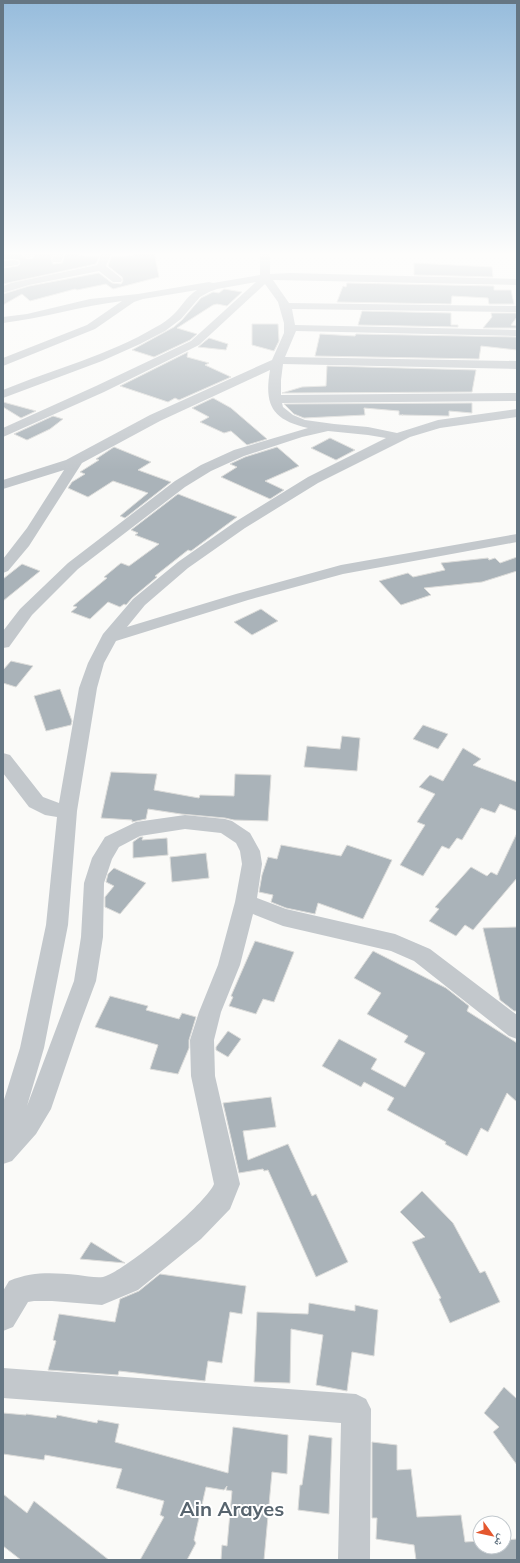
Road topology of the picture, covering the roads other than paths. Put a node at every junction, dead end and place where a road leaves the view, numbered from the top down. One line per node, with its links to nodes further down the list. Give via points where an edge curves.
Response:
1 (94, 325): 8 (street)
2 (166, 325): 10 (street, via 136,342)
3 (216, 325): 17 (street, via 195,343)
4 (290, 325): 5 (street)
5 (290, 328): 6 (street); 7 (street)
6 (517, 333)
7 (278, 361): 9 (street); 13 (street); 19 (street, via 155,418)
8 (3, 362)
9 (517, 365)
10 (3, 394)
11 (517, 397): 12 (street)
12 (478, 398): 13 (street); 15 (street)
13 (275, 399): 16 (street, via 277,408 285,416)
14 (517, 413): 15 (street)
15 (483, 417): 18 (street, via 438,424)
16 (326, 428): 18 (street, via 374,432); 24 (street, via 239,453 206,468 180,484 73,566 26,612)
17 (3, 433)
18 (396, 437): 23 (street, via 313,480 240,525 183,565 140,602)
19 (76, 461): 20 (street, via 52,471); 22 (street, via 22,546)
20 (3, 485)
21 (517, 538): 23 (street, via 341,570)
22 (3, 568)
23 (109, 638): 26 (street, via 96,663 88,688)
24 (3, 643)
25 (3, 760): 26 (street, via 36,802 52,810)
26 (68, 811): 29 (street, via 57,925 32,1048)
27 (246, 902): 28 (street, via 284,917 395,943 422,955); 30 (street, via 252,864 250,851 243,838 225,826 185,822 136,829 112,842 102,858 94,884 92,937 85,981 39,1109); 31 (street, via 229,965 202,1040 203,1076 227,1184 221,1200 192,1230 128,1280 102,1291 34,1287 19,1291)
28 (517, 1029)
29 (3, 1144)
30 (3, 1152)
31 (3, 1318)
32 (3, 1383): 33 (street, via 356,1409)
33 (354, 1560)

